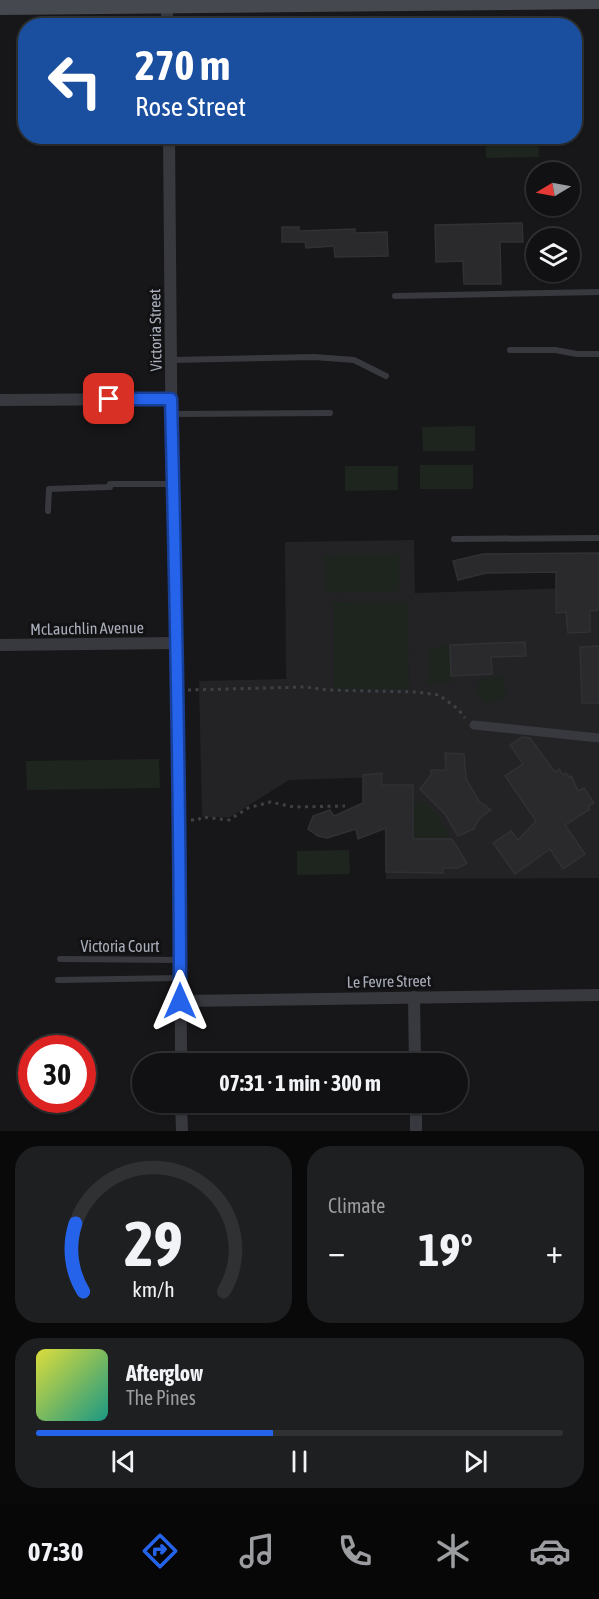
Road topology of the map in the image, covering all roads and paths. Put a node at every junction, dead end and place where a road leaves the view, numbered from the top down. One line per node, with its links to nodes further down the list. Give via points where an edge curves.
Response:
1 (473, 1): 2 (main road); 3 (main road)
2 (599, 1)
3 (235, 2): 5 (main road)
4 (6, 4): 5 (main road)
5 (167, 5): 6 (street)
6 (167, 18)
7 (169, 144): 12 (street, Victoria Street)
8 (599, 292): 9 (lane)
9 (395, 296)
10 (510, 350): 11 (lane)
11 (599, 354)
12 (172, 360): 13 (lane, via 314,357 354,360); 14 (street, Victoria Street)
13 (386, 376)
14 (171, 399): 15 (street); 17 (street, Victoria Street)
15 (0, 400)
16 (330, 413): 17 (lane)
17 (172, 414): 18 (street, Victoria Street)
18 (172, 484): 19 (lane, via 49,489); 22 (street, Victoria Street)
19 (48, 511)
20 (599, 538): 21 (lane)
21 (454, 539)
22 (175, 643): 23 (street, McLauchlin Avenue); 24 (street, Victoria Street)
23 (0, 645)
24 (176, 690): 25 (path, via 305,687 416,692 439,695); 28 (street, Victoria Street)
25 (474, 725): 26 (street)
26 (599, 738)
27 (345, 806): 28 (path, via 294,807 270,802 248,808 229,820)
28 (180, 820): 30 (street, Victoria Street)
29 (60, 959): 30 (lane, Victoria Court)
30 (180, 960): 31 (street, Victoria Street)
31 (180, 978): 32 (lane, Victoria Court); 35 (street, Victoria Street)
32 (58, 980)
33 (599, 995): 34 (street, Le Fevre Street)
34 (414, 997): 35 (street, Le Fevre Street); 37 (street)
35 (180, 1001): 36 (street, Victoria Street)
36 (181, 1053)
37 (416, 1053)
38 (182, 1113): 40 (street)
39 (416, 1113): 41 (street)
40 (182, 1131)
41 (416, 1131)

